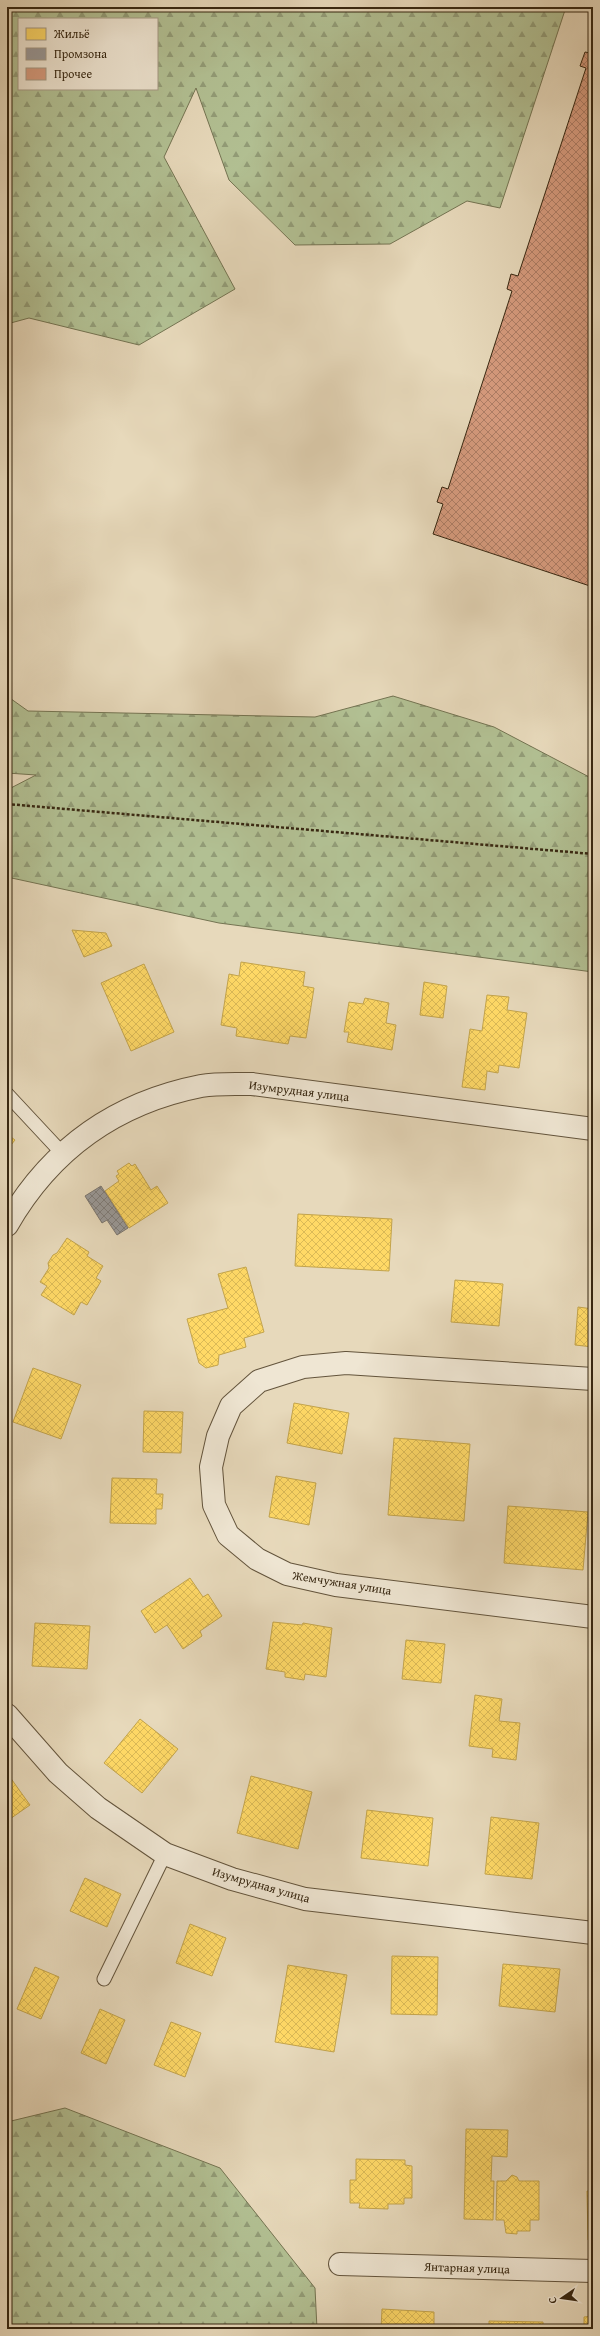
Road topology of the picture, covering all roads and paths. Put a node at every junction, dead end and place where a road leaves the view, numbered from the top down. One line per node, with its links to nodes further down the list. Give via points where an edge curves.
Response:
1 (7, 804): 2 (path)
2 (593, 854)
3 (7, 1094): 5 (lane)
4 (593, 1129): 5 (street, Изумрудная улица, via 252,1084 202,1086 155,1099 104,1121)
5 (62, 1153): 6 (street, Изумрудная улица, via 20,1202)
6 (7, 1225)
7 (593, 1379): 8 (street, Жемчужная улица, via 346,1363 303,1367 259,1381 231,1406 218,1436 211,1467 214,1505 228,1535 257,1559 287,1574 336,1585)
8 (593, 1617)
9 (7, 1716): 10 (street, Изумрудная улица, via 58,1773 98,1808)
10 (165, 1854): 11 (street, Изумрудная улица, via 232,1879 305,1899); 12 (lane)
11 (593, 1933)
12 (104, 1979)
13 (340, 2264): 14 (street, Янтарная улица)
14 (593, 2271)

